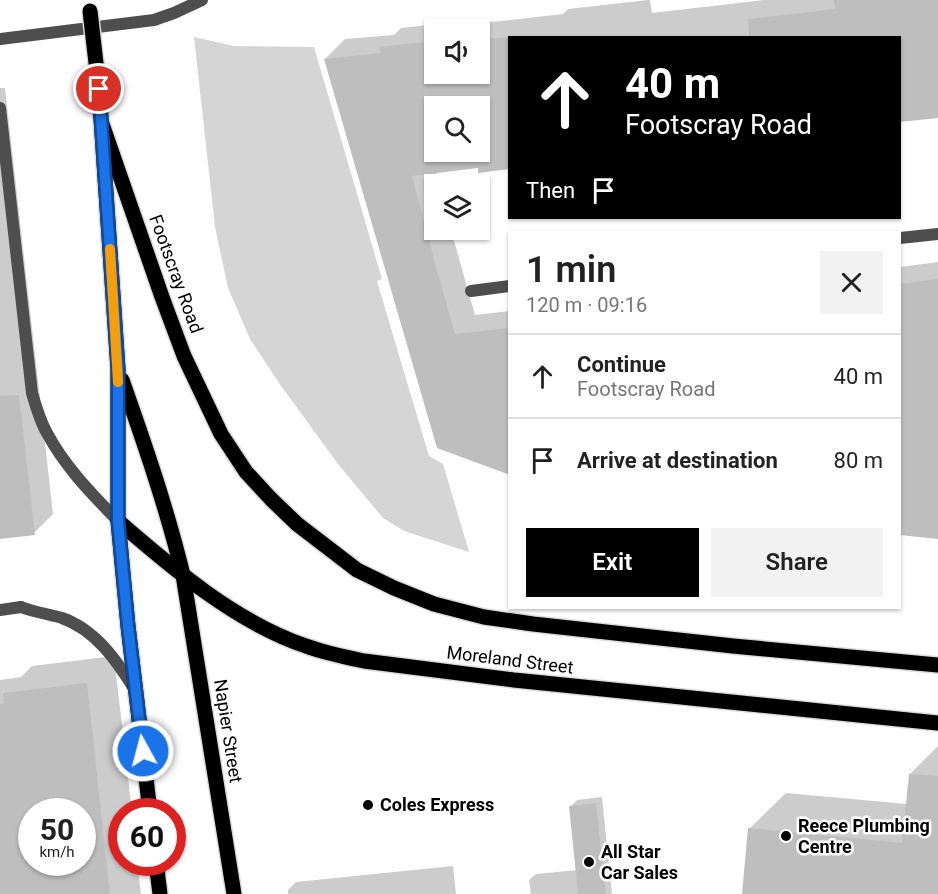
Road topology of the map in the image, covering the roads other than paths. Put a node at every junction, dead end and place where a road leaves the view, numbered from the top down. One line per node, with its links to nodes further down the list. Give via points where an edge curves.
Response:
1 (89, 0): 5 (main road, Footscray Road, bridge)
2 (202, 0): 3 (street, via 154,20)
3 (0, 39)
4 (0, 108): 11 (street, via 32,393 38,414 58,452)
5 (102, 124): 10 (main road, Footscray Road); 14 (main road, Footscray Road, via 184,356 221,434 246,472 297,524 357,570 434,604 484,617)
6 (938, 234): 7 (street)
7 (901, 238)
8 (508, 286): 9 (street)
9 (471, 291)
10 (118, 369): 11 (main road, Footscray Road); 12 (main road, Footscray Road, via 155,474)
11 (118, 521): 12 (main road, Moreland Street); 15 (main road)
12 (183, 575): 16 (main road, Moreland Street, via 284,638 364,661); 20 (main road, Napier Street)
13 (0, 610): 15 (street, via 21,607 64,619 87,631 109,653)
14 (938, 665)
15 (136, 691): 17 (main road)
16 (938, 723)
17 (148, 798)
18 (158, 876): 19 (main road)
19 (160, 894)
20 (234, 894)

